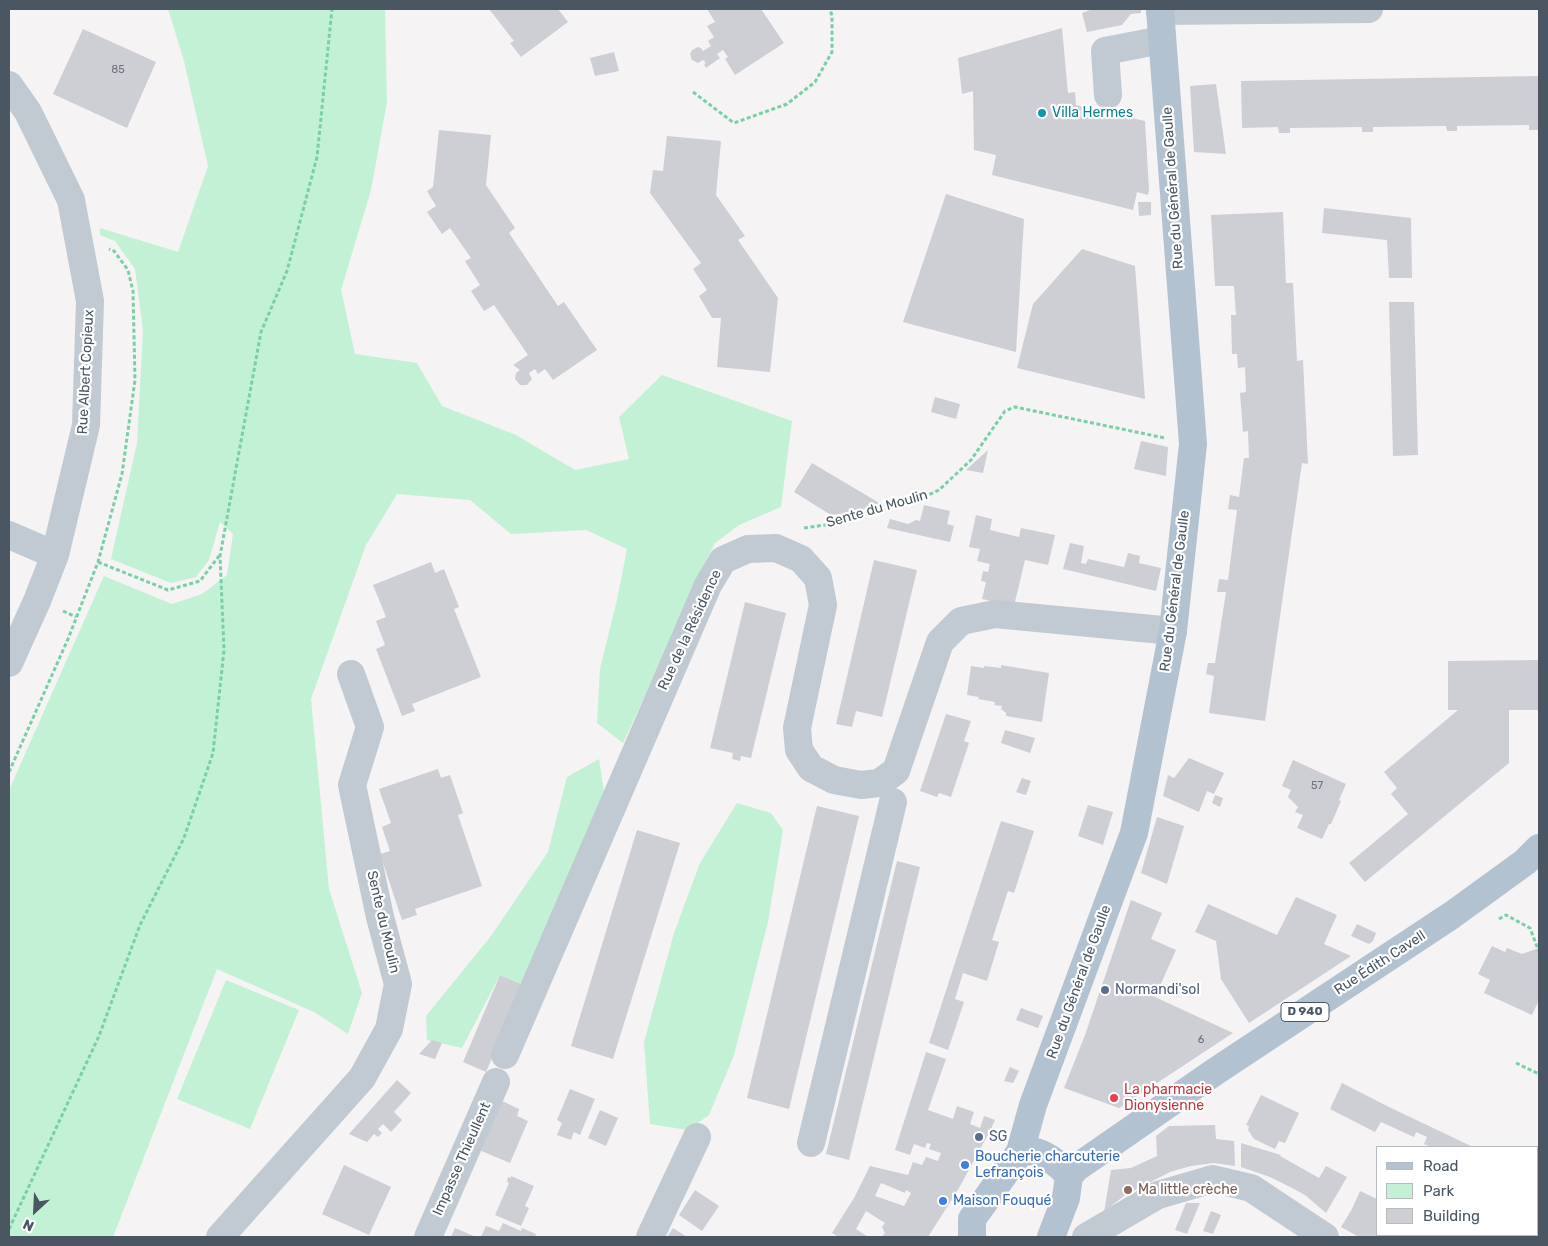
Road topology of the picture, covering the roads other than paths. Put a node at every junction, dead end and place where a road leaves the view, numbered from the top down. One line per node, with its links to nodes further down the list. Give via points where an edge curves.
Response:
1 (1369, 9): 2 (street)
2 (1160, 10): 3 (main road, Rue du Général de Gaulle)
3 (1162, 40): 5 (street, via 1105,50); 8 (main road, Rue du Général de Gaulle, via 1193,444)
4 (9, 85): 7 (street, Rue Albert Copieux, via 28,112 70,200 90,300 86,426)
5 (1108, 95)
6 (9, 535): 7 (street)
7 (54, 555): 9 (street, Rue Albert Copieux)
8 (1173, 632): 13 (street, Rue de la Résidence, via 995,614 962,622 940,642 896,771 879,783 861,785 834,780 811,768 799,750 797,728 823,606 818,578 801,559 776,548 748,549 723,560 708,585); 17 (main road, Rue du Général de Gaulle, via 1134,833 1033,1105)
9 (9, 663)
10 (351, 674): 19 (street, Sente du Moulin, via 370,728 352,785 398,984 389,1029 362,1078)
11 (893, 802): 16 (street)
12 (1539, 848): 18 (main road, Rue Édith Cavell / D 940, via 1525,862 1452,915 1216,1071)
13 (505, 1055)
14 (496, 1082): 20 (street, Impasse Thieullent)
15 (697, 1138): 21 (street)
16 (811, 1143)
17 (1020, 1152): 18 (main road, via 1033,1151 1047,1157); 22 (main road, via 972,1219)
18 (1069, 1176): 23 (main road, via 1066,1198)
19 (220, 1237)
20 (428, 1237)
21 (650, 1237)
22 (972, 1237)
23 (1051, 1237)
24 (1086, 1237): 25 (street, via 1158,1194 1213,1180 1251,1188)
25 (1325, 1237)

